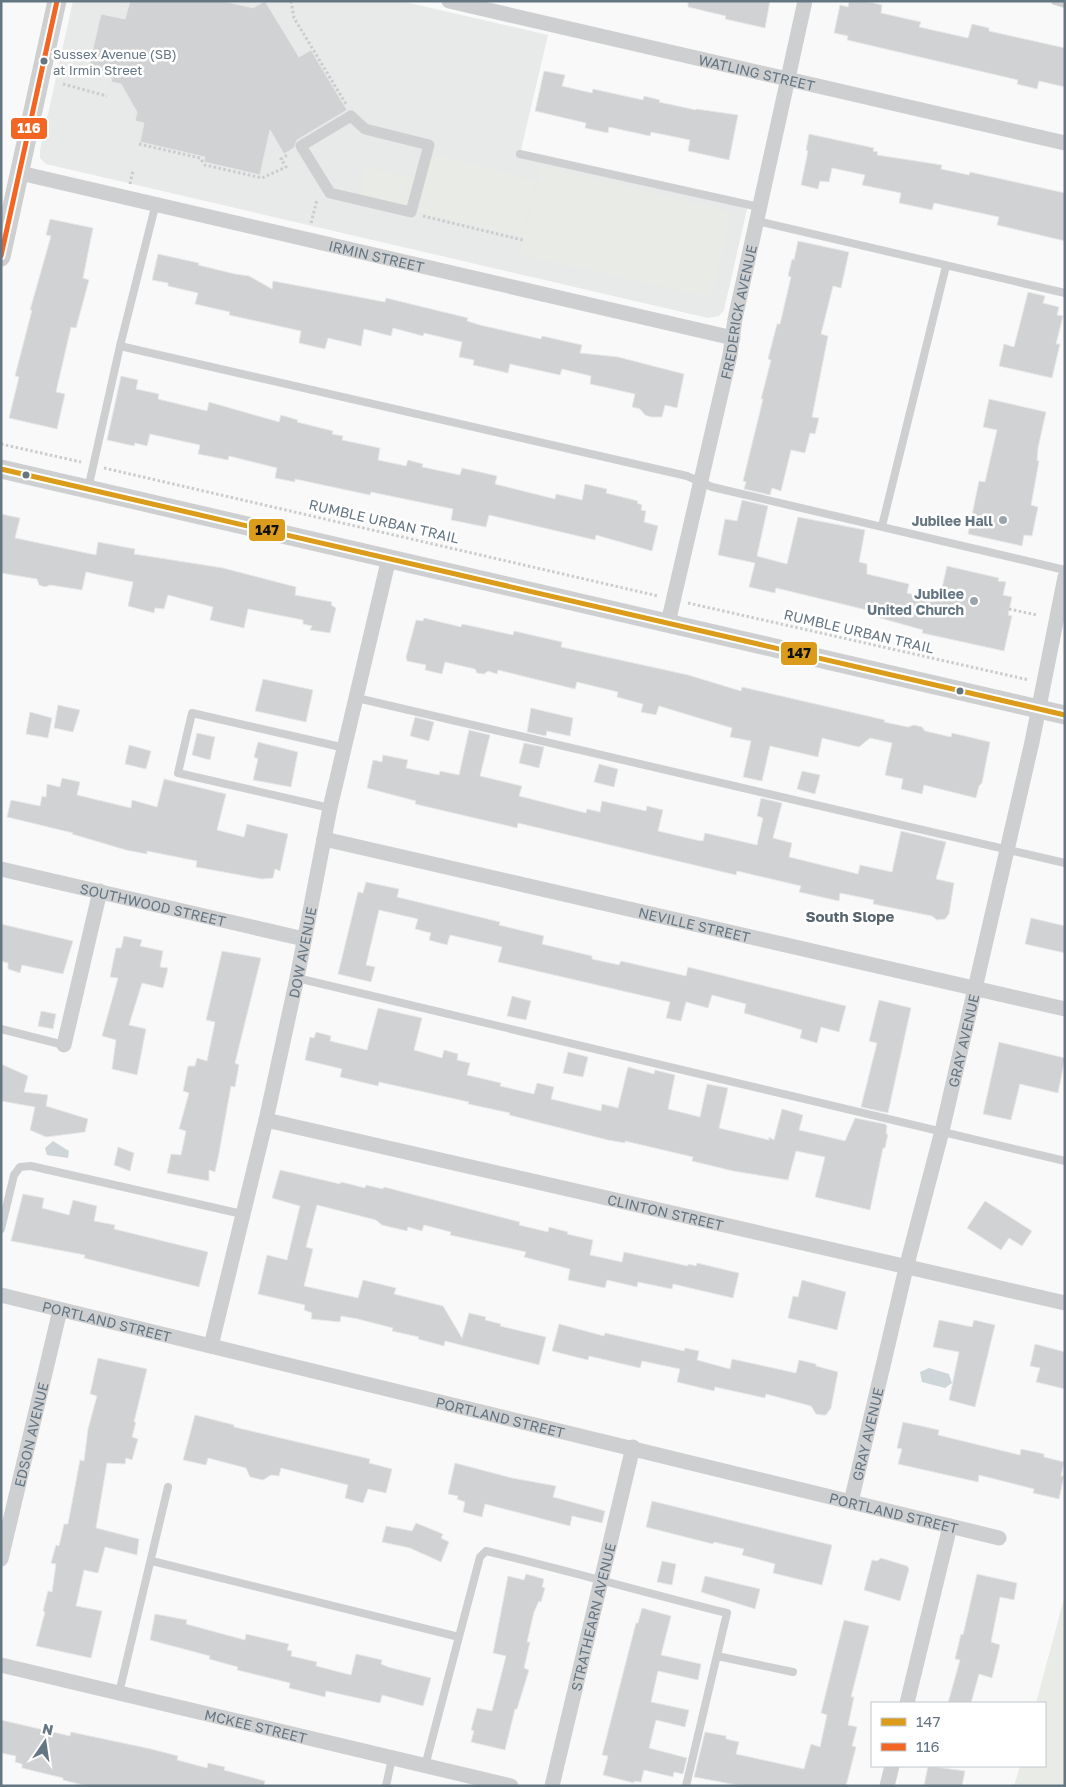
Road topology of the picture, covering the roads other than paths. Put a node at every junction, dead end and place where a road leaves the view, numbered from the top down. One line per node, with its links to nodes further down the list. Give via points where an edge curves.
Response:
1 (57, 1): 10 (street)
2 (449, 1): 6 (street, WATLING STREET)
3 (804, 1): 6 (street, FREDERICK AVENUE)
4 (1055, 1): 5 (lane)
5 (1065, 4)
6 (787, 80): 8 (street, WATLING STREET); 12 (street, FREDERICK AVENUE)
7 (357, 122): 7 (street, via 350,116 300,146 330,193 411,212 429,145 365,129)
8 (1065, 144)
9 (520, 154): 12 (lane)
10 (20, 173): 11 (street, IRMIN STREET); 13 (street)
11 (156, 203): 16 (street, IRMIN STREET); 17 (lane)
12 (758, 214): 14 (lane); 16 (street, FREDERICK AVENUE)
13 (1, 257)
14 (946, 266): 15 (lane); 21 (lane)
15 (1065, 293)
16 (734, 338): 19 (street, FREDERICK AVENUE)
17 (120, 346): 19 (lane); 20 (lane)
18 (1, 469): 20 (street)
19 (701, 482): 21 (lane); 25 (street, FREDERICK AVENUE)
20 (88, 490): 22 (street)
21 (882, 526): 23 (lane)
22 (390, 558): 25 (street); 26 (street, DOW AVENUE)
23 (1065, 570)
24 (1065, 577): 27 (street, GRAY AVENUE)
25 (668, 623): 27 (street)
26 (358, 698): 29 (street, DOW AVENUE); 32 (lane)
27 (1038, 709): 28 (street); 32 (street, GRAY AVENUE)
28 (1065, 715)
29 (345, 748): 30 (street, DOW AVENUE); 30 (lane, via 192,713 178,773)
30 (330, 808): 31 (street, DOW AVENUE)
31 (324, 839): 36 (street, DOW AVENUE); 38 (street, NEVILLE STREET)
32 (1006, 849): 33 (lane); 38 (street, GRAY AVENUE)
33 (1065, 863)
34 (1, 869): 35 (street, SOUTHWOOD STREET)
35 (100, 891): 36 (street, SOUTHWOOD STREET); 41 (street)
36 (304, 939): 37 (street, DOW AVENUE)
37 (297, 978): 42 (street, DOW AVENUE); 43 (lane)
38 (973, 989): 39 (street, NEVILLE STREET); 43 (street, GRAY AVENUE)
39 (1065, 1010)
40 (1, 1029): 41 (lane)
41 (64, 1045)
42 (266, 1120): 45 (street, DOW AVENUE); 47 (street, CLINTON STREET)
43 (942, 1131): 44 (lane); 47 (street, GRAY AVENUE)
44 (1065, 1161)
45 (242, 1214): 46 (lane, via 31,1166 20,1167 14,1175); 51 (street, DOW AVENUE)
46 (1, 1229)
47 (906, 1268): 49 (street, CLINTON STREET); 54 (street, GRAY AVENUE)
48 (1, 1295): 50 (street, PORTLAND STREET)
49 (1065, 1304)
50 (60, 1310): 51 (street, PORTLAND STREET); 57 (street, EDSON AVENUE)
51 (211, 1346): 52 (street, PORTLAND STREET)
52 (633, 1447): 54 (street, PORTLAND STREET); 59 (street, STRATHEARN AVENUE)
53 (168, 1487): 58 (lane)
54 (851, 1502): 55 (street, PORTLAND STREET)
55 (950, 1526): 56 (street, PORTLAND STREET); 65 (street)
56 (999, 1538)
57 (1, 1559)
58 (152, 1561): 60 (lane); 64 (lane)
59 (600, 1580): 60 (lane, via 486,1551 480,1557); 61 (lane, via 727,1613); 71 (street, STRATHEARN AVENUE)
60 (459, 1637): 67 (lane)
61 (717, 1656): 63 (lane); 72 (lane)
62 (1, 1665): 64 (street, MCKEE STREET)
63 (793, 1672)
64 (119, 1693): 66 (street, MCKEE STREET)
65 (907, 1702)
66 (392, 1758): 67 (street, MCKEE STREET); 69 (lane)
67 (425, 1766): 70 (street, MCKEE STREET)
68 (892, 1767): 73 (street)
69 (386, 1786)
70 (511, 1786)
71 (552, 1786)
72 (686, 1786)
73 (887, 1786)

